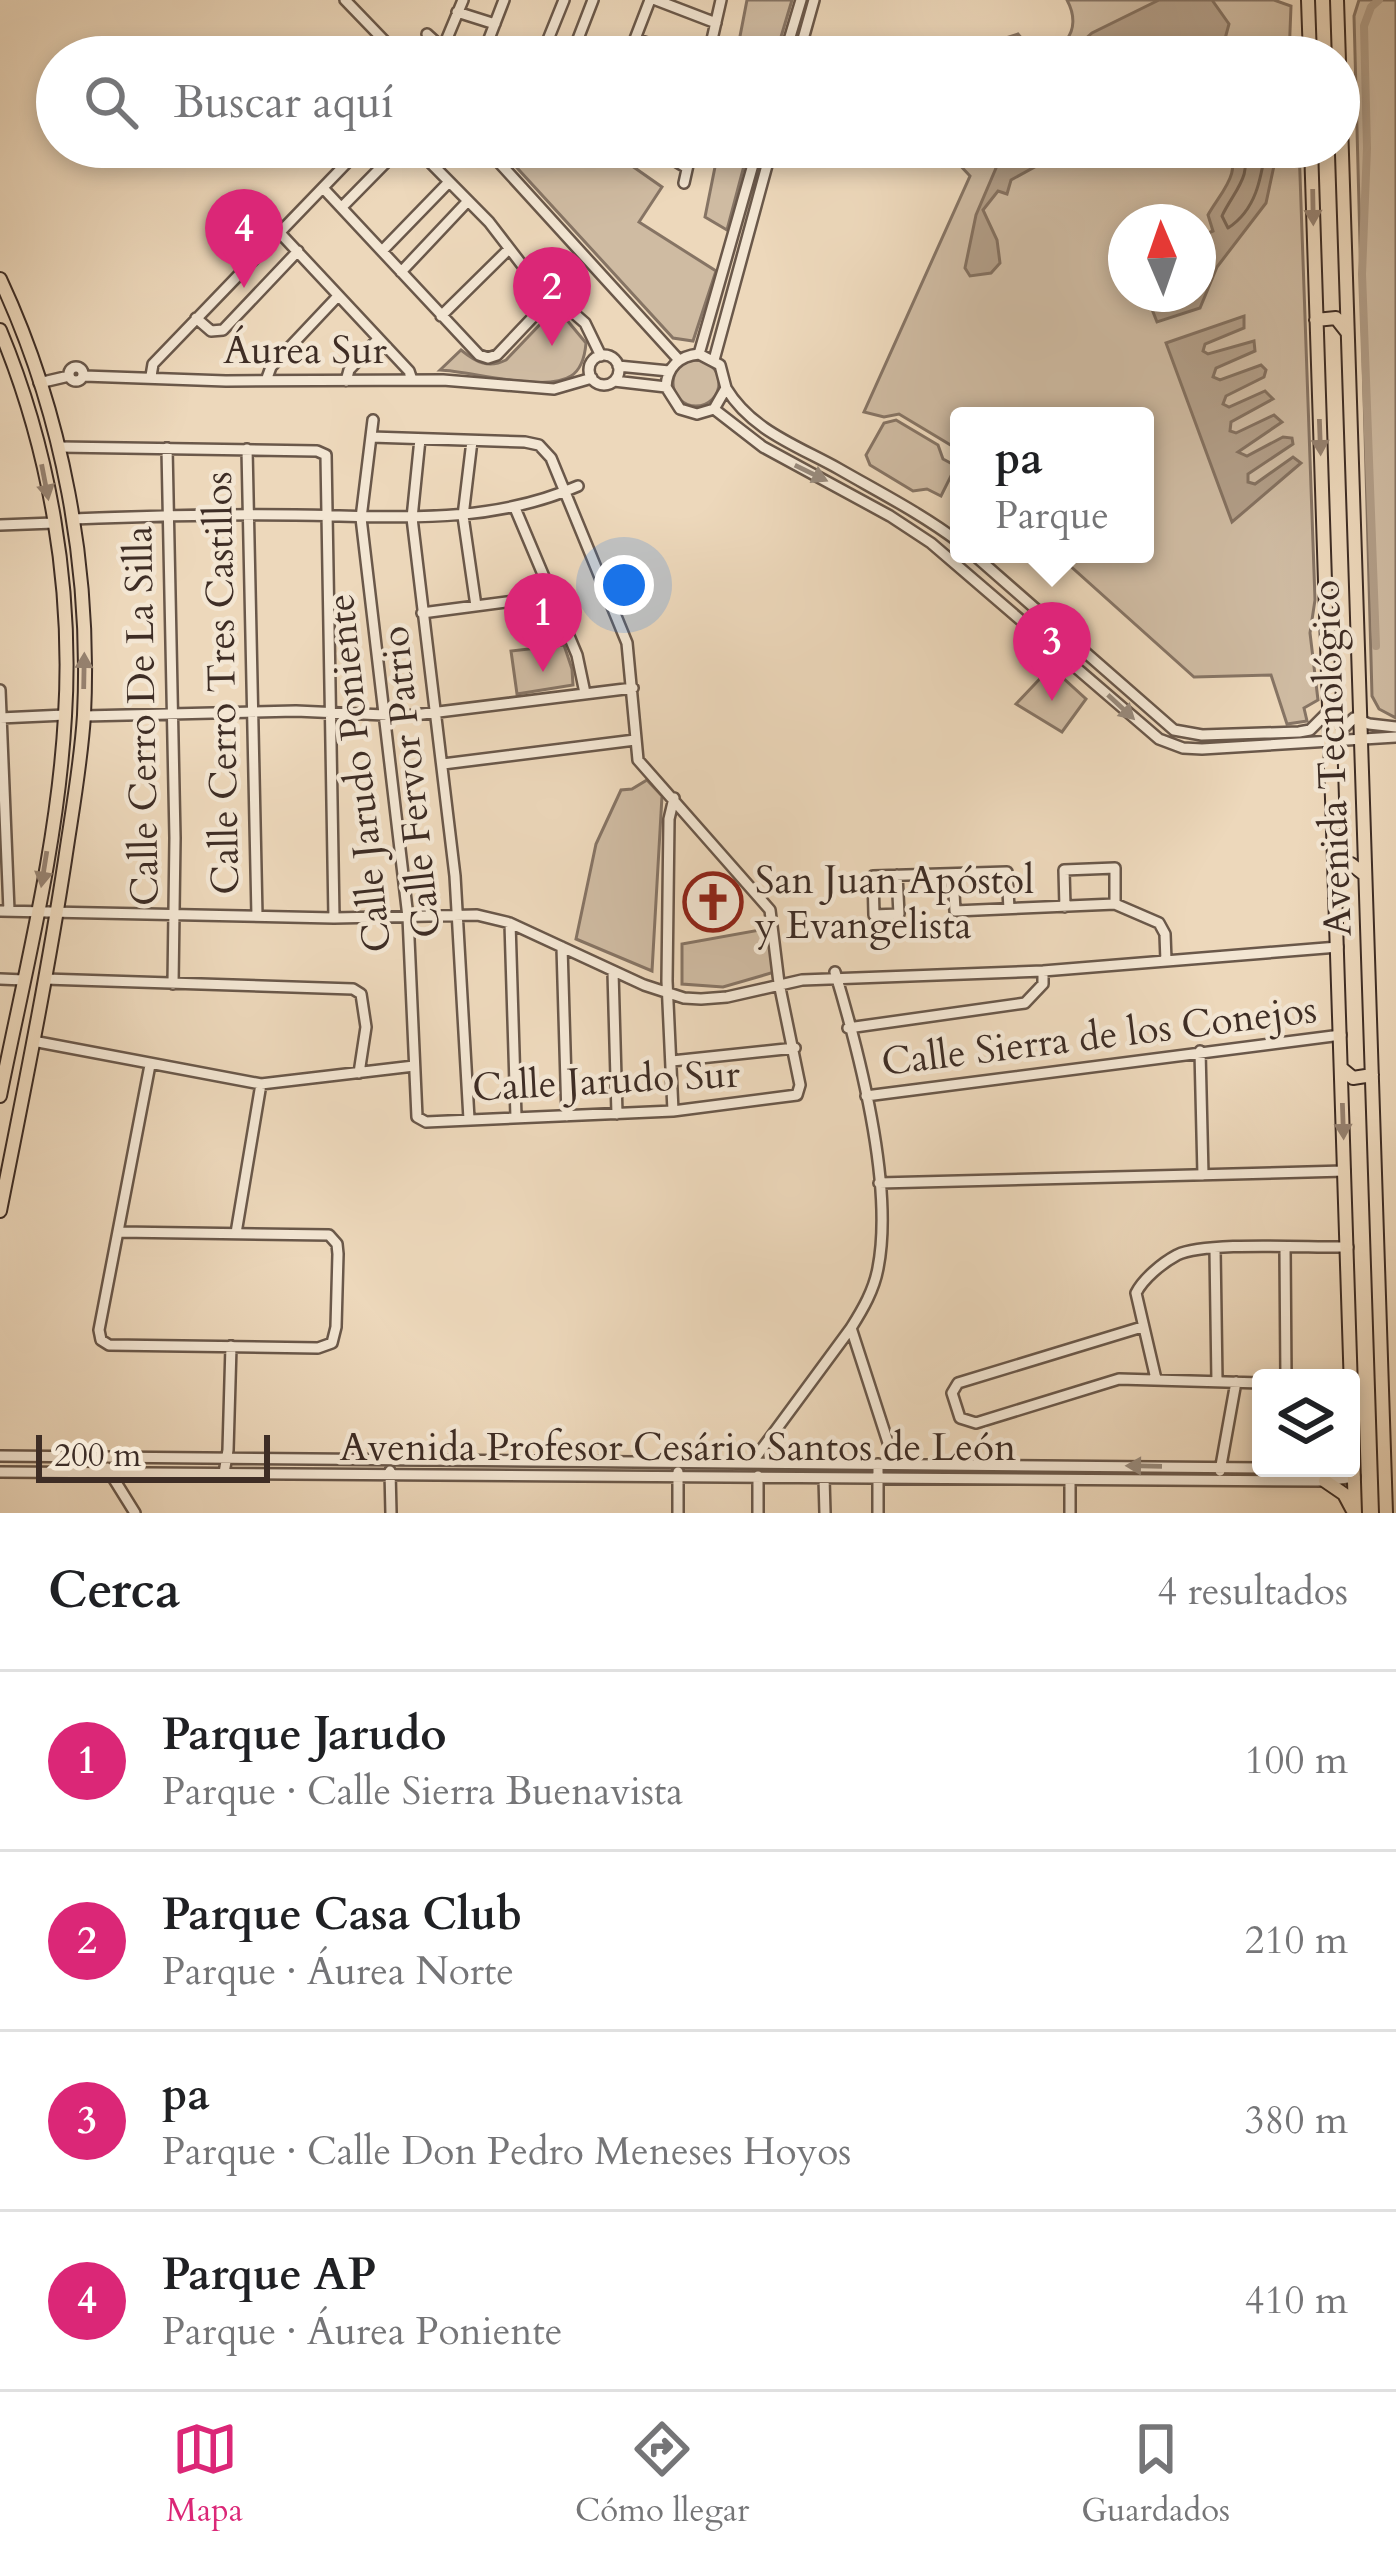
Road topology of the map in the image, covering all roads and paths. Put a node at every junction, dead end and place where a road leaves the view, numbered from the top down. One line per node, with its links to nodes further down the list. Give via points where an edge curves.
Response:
1 (345, 0): 17 (street)
2 (463, 0): 13 (street)
3 (504, 0): 15 (street)
4 (564, 0): 20 (street)
5 (593, 0): 21 (street)
6 (653, 0): 14 (street); 22 (street)
7 (721, 0): 14 (street)
8 (801, 0): 24 (street)
9 (814, 0): 25 (street)
10 (1304, 0): 26 (main road)
11 (1337, 0): 16 (main road, Avenida Tecnológico)
12 (1349, 0): 16 (main road)
13 (458, 12): 15 (street); 18 (street)
14 (716, 23): 23 (street)
15 (495, 24): 19 (street)
16 (1339, 33): 27 (main road, Avenida Tecnológico)
17 (380, 36)
18 (451, 36)
19 (490, 36)
20 (549, 36)
21 (579, 36)
22 (636, 36)
23 (713, 36)
24 (790, 36)
25 (804, 36)
26 (1309, 36)
27 (1339, 36)
28 (342, 168): 39 (street)
29 (380, 168): 41 (street)
30 (434, 168): 37 (street)
31 (504, 168): 59 (street)
32 (687, 168): 38 (street)
33 (752, 168): 57 (street)
34 (766, 168): 60 (street)
35 (1312, 168): 52 (main road, Avenida Tecnológico, one-way to 52)
36 (1342, 168): 54 (main road, Avenida Tecnológico)
37 (448, 183): 40 (street); 45 (street)
38 (684, 183)
39 (322, 188): 41 (street); 42 (street)
40 (467, 202): 43 (street); 46 (street)
41 (342, 207): 45 (street)
42 (280, 233): 44 (street); 51 (street)
43 (509, 249): 49 (street); 50 (street)
44 (298, 251): 48 (street); 51 (street, via 223,330 211,332)
45 (382, 251): 46 (street)
46 (401, 272): 50 (street)
47 (0, 279): 70 (main road)
48 (338, 296): 55 (street); 65 (street)
49 (553, 296): 50 (street, via 488,358); 58 (street, via 585,322)
50 (441, 316)
51 (196, 318): 64 (street)
52 (1316, 320): 54 (main road, via 1336,318); 106 (main road, Avenida Tecnológico, one-way to 106)
53 (0, 330): 56 (main road)
54 (1348, 333): 115 (main road, Avenida Tecnológico)
55 (377, 340): 67 (street); 68 (street)
56 (4, 353): 92 (main road, one-way to 92)
57 (699, 354): 59 (street); 60 (street)
58 (601, 356): 61 (street); 66 (street, via 590,364)
59 (679, 360): 63 (street)
60 (714, 360): 73 (street)
61 (618, 366): 62 (street); 69 (street)
62 (650, 370): 63 (street); 71 (street)
63 (669, 371): 72 (street)
64 (151, 376): 65 (street, Áurea Sur); 70 (street, Áurea Sur)
65 (267, 378): 68 (street, Áurea Sur)
66 (592, 378): 67 (street, Áurea Sur, via 554,389); 69 (street)
67 (412, 380): 68 (street, Áurea Sur)
68 (346, 381)
69 (614, 381): 71 (street)
70 (39, 382): 79 (main road)
71 (648, 383): 72 (street)
72 (666, 387): 74 (street, via 680,409)
73 (726, 388): 74 (street); 94 (street, via 773,435)
74 (714, 409): 95 (street, one-way to 95)
75 (373, 420): 76 (street, Calle Jarudo Poniente)
76 (371, 437): 77 (street); 89 (street, Calle Jarudo Poniente)
77 (420, 439): 78 (street); 90 (street, Calle Fervor Patrio)
78 (472, 441): 83 (street, via 539,446); 88 (street)
79 (58, 447): 80 (street); 91 (main road)
80 (167, 448): 81 (street); 85 (street, Calle Cerro De La Silla)
81 (248, 449): 86 (street, Calle Cerro Tres Castillos); 87 (street, via 323,452)
82 (578, 486): 83 (street)
83 (565, 492): 84 (street); 103 (street, via 627,643)
84 (515, 508): 88 (street); 99 (street)
85 (170, 515): 86 (street); 91 (street); 110 (street, Calle Cerro De La Silla)
86 (250, 515): 87 (street); 108 (street, Calle Cerro Tres Castillos)
87 (329, 515): 89 (street); 107 (street)
88 (463, 515): 90 (street); 101 (street)
89 (361, 518): 90 (street); 113 (street, Calle Jarudo Poniente)
90 (412, 518): 102 (street, Calle Fervor Patrio)
91 (74, 519): 112 (main road, one-way to 91)
92 (54, 523): 93 (street); 111 (main road)
93 (0, 525)
94 (950, 536)
95 (950, 557)
96 (958, 563): 100 (street, one-way to 100)
97 (983, 563): 98 (street)
98 (1007, 585): 100 (street); 106 (street, via 1174,730 1299,732)
99 (552, 596): 101 (street); 105 (street)
100 (996, 597): 120 (street, one-way to 120, via 1172,745)
101 (476, 606): 102 (street)
102 (422, 613): 109 (street, Calle Fervor Patrio)
103 (634, 688): 105 (street); 119 (street)
104 (0, 690): 114 (street)
105 (585, 694): 109 (street)
106 (1330, 710): 120 (main road, Avenida Tecnológico)
107 (330, 711): 108 (street); 113 (street); 137 (street)
108 (251, 712): 110 (street); 135 (street, Calle Cerro Tres Castillos)
109 (436, 712): 113 (street); 121 (street, Calle Fervor Patrio)
110 (172, 714): 112 (street); 134 (street, Calle Cerro De La Silla)
111 (65, 716): 114 (street); 131 (main road, one-way to 131)
112 (84, 716): 132 (main road)
113 (386, 716): 136 (street, Calle Jarudo Poniente)
114 (0, 718): 130 (street)
115 (1360, 718): 116 (street); 118 (main road, Avenida Tecnológico); 120 (street)
116 (1396, 727)
117 (1396, 737): 118 (street)
118 (1361, 738): 120 (street); 125 (main road, Avenida Tecnológico)
119 (634, 740): 121 (street); 122 (street, via 638,760)
120 (1331, 741): 123 (main road, Avenida Tecnológico)
121 (443, 764): 133 (street, Calle Fervor Patrio)
122 (674, 798): 148 (street, via 770,910); 150 (street)
123 (1335, 872): 125 (main road, via 1351,864); 140 (main road, Avenida Tecnológico)
124 (953, 874): 126 (street); 129 (street, via 1006,872); 129 (street, via 955,911)
125 (1366, 874): 161 (main road, Avenida Tecnológico)
126 (897, 875): 126 (street, via 899,914 874,915 873,876)
127 (1115, 904): 128 (street); 128 (street, via 1115,868 1064,870); 141 (street, via 1162,926)
128 (1066, 907): 129 (street)
129 (1009, 909)
130 (5, 911): 131 (street)
131 (37, 912): 132 (street); 147 (main road)
132 (57, 912): 134 (street); 146 (main road)
133 (458, 914): 136 (street); 138 (street); 169 (street, Calle Fervor Patrio)
134 (174, 915): 135 (street); 149 (street, Calle Cerro De La Silla)
135 (257, 916): 137 (street)
136 (408, 917): 137 (street); 158 (street, Calle Jarudo Poniente)
137 (334, 919)
138 (510, 923): 139 (street); 168 (street)
139 (562, 947): 143 (street); 167 (street)
140 (1338, 947): 141 (street); 152 (main road, Avenida Tecnológico)
141 (1163, 962): 142 (street)
142 (1043, 971): 144 (street); 151 (street, via 1043,984 1025,1003)
143 (613, 972): 150 (street); 166 (street)
144 (836, 975): 148 (street); 151 (street)
145 (0, 979): 147 (street)
146 (45, 979): 149 (street); 153 (main road)
147 (24, 980): 163 (main road)
148 (779, 983): 150 (street, via 713,999); 154 (street)
149 (173, 984): 160 (street, via 327,986 361,994)
150 (668, 993): 156 (street)
151 (848, 1028): 164 (street)
152 (1341, 1035): 155 (street, Calle Sierra de los Conejos); 159 (main road, Avenida Tecnológico)
153 (33, 1041): 157 (street); 174 (main road)
154 (795, 1048): 156 (street); 165 (street, Calle Jarudo Sur, via 797,1095)
155 (1200, 1051): 164 (street, Calle Sierra de los Conejos); 172 (street)
156 (672, 1061): 165 (street)
157 (150, 1065): 162 (street); 175 (street)
158 (414, 1066): 160 (street); 170 (street, Calle Jarudo Poniente)
159 (1342, 1069): 161 (main road, via 1353,1078); 171 (main road, Avenida Tecnológico, one-way to 171)
160 (359, 1073): 162 (street)
161 (1372, 1075): 198 (main road, Avenida Tecnológico)
162 (261, 1084): 176 (street)
163 (0, 1096)
164 (866, 1096): 173 (street)
165 (673, 1112): 166 (street, Calle Jarudo Sur)
166 (617, 1114): 167 (street, Calle Jarudo Sur)
167 (567, 1116): 168 (street, Calle Jarudo Sur)
168 (516, 1117): 169 (street, Calle Jarudo Sur)
169 (469, 1119): 170 (street, Calle Jarudo Sur)
170 (419, 1120)
171 (1345, 1171): 172 (street); 177 (main road, Avenida Tecnológico)
172 (1203, 1175): 173 (street)
173 (879, 1183): 181 (street, via 878,1270)
174 (0, 1211)
175 (119, 1232): 176 (street); 182 (street, via 101,1340)
176 (236, 1233): 182 (street, via 328,1234 338,1254 336,1328 332,1342 318,1348)
177 (1348, 1247): 178 (street); 184 (main road, Avenida Tecnológico)
178 (1286, 1248): 179 (street); 183 (street)
179 (1214, 1250): 180 (street, via 1172,1258 1138,1288); 186 (street)
180 (1142, 1327): 185 (street); 185 (street, via 958,1383 952,1394 960,1418 976,1423 1109,1381)
181 (851, 1328): 195 (street); 197 (street)
182 (231, 1346): 192 (street)
183 (1286, 1369)
184 (1352, 1369)
185 (1156, 1379): 186 (street)
186 (1217, 1381): 187 (street)
187 (1236, 1382): 188 (street); 199 (street)
188 (1252, 1383)
189 (0, 1456): 190 (street, Avenida Profesor Cesário Santos de León)
190 (60, 1456): 191 (street, Avenida Profesor Cesário Santos de León); 203 (street)
191 (104, 1457): 192 (street, Avenida Profesor Cesário Santos de León); 204 (street)
192 (225, 1458): 193 (street, Avenida Profesor Cesário Santos de León); 205 (street)
193 (390, 1460): 194 (street, Avenida Profesor Cesário Santos de León); 206 (street)
194 (678, 1461): 195 (street, Avenida Profesor Cesário Santos de León); 207 (street)
195 (753, 1462): 196 (street, Avenida Profesor Cesário Santos de León)
196 (878, 1464): 197 (street, Avenida Profesor Cesário Santos de León); 212 (street)
197 (896, 1464): 199 (street, Avenida Profesor Cesário Santos de León, one-way to 197)
198 (1384, 1465): 201 (main road); 224 (main road, Avenida Tecnológico)
199 (1221, 1467): 200 (street, Avenida Profesor Cesário Santos de León); 214 (street)
200 (1252, 1468)
201 (1360, 1470)
202 (0, 1472): 203 (street, Avenida Profesor Cesário Santos de León)
203 (60, 1472): 204 (street, Avenida Profesor Cesário Santos de León)
204 (108, 1472): 205 (street, Avenida Profesor Cesário Santos de León); 216 (street)
205 (224, 1473): 206 (street, Avenida Profesor Cesário Santos de León)
206 (390, 1475): 207 (street, Avenida Profesor Cesário Santos de León); 217 (street)
207 (679, 1476): 208 (street, Avenida Profesor Cesário Santos de León); 218 (street)
208 (758, 1476): 211 (street, Avenida Profesor Cesário Santos de León); 219 (street)
209 (1336, 1477): 215 (street, Avenida Profesor Cesário Santos de León)
210 (1353, 1477): 223 (main road, Avenida Tecnológico)
211 (824, 1478): 212 (street, Avenida Profesor Cesário Santos de León); 220 (street)
212 (878, 1478): 213 (street, Avenida Profesor Cesário Santos de León); 221 (street)
213 (1070, 1480): 214 (street, Avenida Profesor Cesário Santos de León); 222 (street)
214 (1220, 1480): 215 (street, Avenida Profesor Cesário Santos de León)
215 (1324, 1481): 223 (main road)
216 (135, 1513)
217 (391, 1513)
218 (678, 1513)
219 (758, 1513)
220 (825, 1513)
221 (878, 1513)
222 (1070, 1513)
223 (1354, 1513)
224 (1386, 1513)

